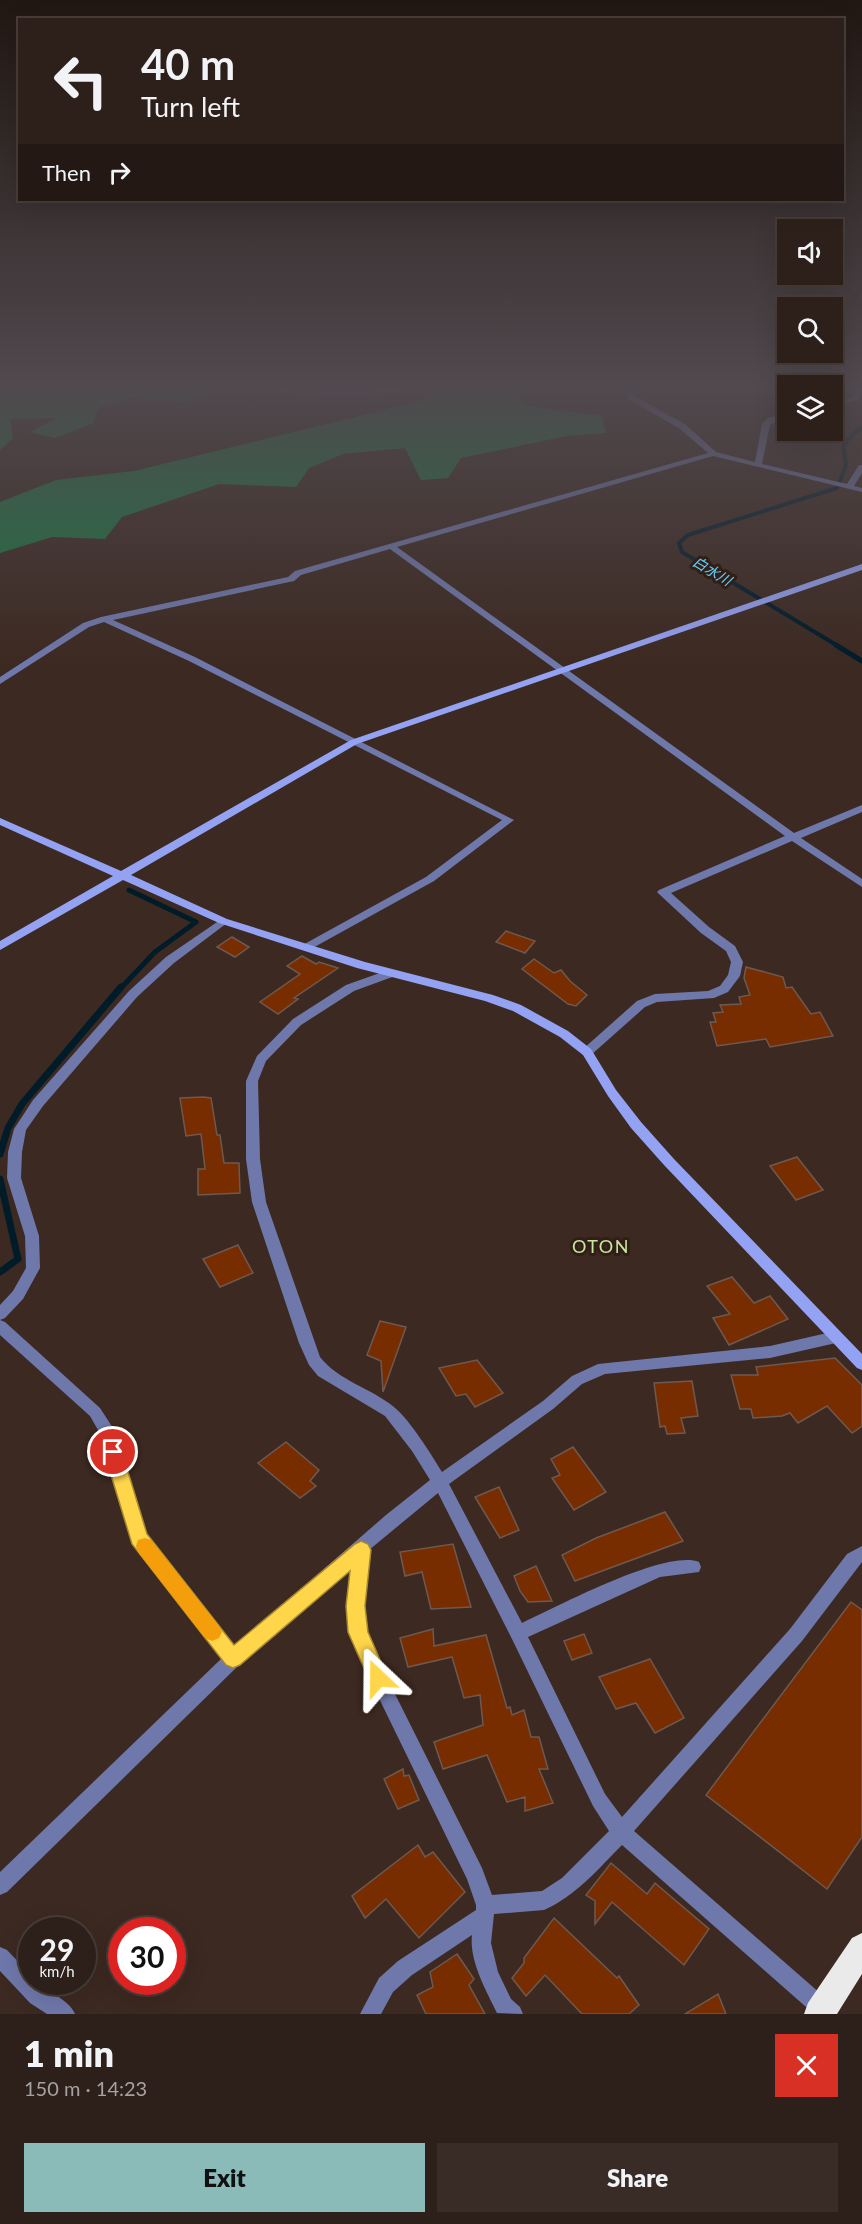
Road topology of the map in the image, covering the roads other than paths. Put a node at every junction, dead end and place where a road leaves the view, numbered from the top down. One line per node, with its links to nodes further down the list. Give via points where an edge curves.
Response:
1 (633, 477): 6 (street)
2 (806, 477): 4 (street)
3 (856, 477): 4 (street)
4 (849, 487): 5 (street)
5 (862, 490)
6 (392, 547): 8 (street, via 298,573 291,579); 9 (street)
7 (862, 567): 9 (street)
8 (104, 618): 10 (street, via 86,625); 11 (street)
9 (561, 670): 11 (street); 14 (street)
10 (0, 681)
11 (354, 742): 15 (street); 19 (street, via 508,820 430,879)
12 (862, 808): 14 (street)
13 (0, 821): 15 (street)
14 (794, 837): 16 (street); 21 (street, via 663,892 731,950 737,962 734,976 724,989 710,995 655,998 641,1004)
15 (121, 875): 17 (street); 18 (street)
16 (862, 884)
17 (223, 921): 19 (street); 22 (street, via 170,960 133,994 20,1129 14,1178 32,1236 33,1268 18,1296)
18 (0, 946)
19 (305, 947): 20 (street)
20 (391, 973): 21 (street, via 517,1008); 26 (street, via 350,988 322,1004 297,1022 261,1059 252,1081 253,1159 259,1202 314,1361 323,1372 390,1412)
21 (587, 1052): 24 (street, via 636,1125)
22 (0, 1314)
23 (0, 1326): 31 (street, via 95,1412 105,1428 139,1538)
24 (836, 1337): 25 (street); 26 (street, via 770,1352 603,1368 577,1380)
25 (862, 1364)
26 (440, 1482): 27 (street); 30 (street)
27 (361, 1550): 31 (street); 34 (street, via 355,1606 358,1632 475,1875)
28 (862, 1553): 32 (street, via 853,1558 796,1635)
29 (693, 1567): 30 (street, via 660,1570)
30 (518, 1633): 32 (street, via 599,1800)
31 (233, 1659): 33 (street)
32 (621, 1832): 34 (street, via 569,1885 544,1900); 37 (street)
33 (0, 1885)
34 (485, 1910): 39 (street, via 386,1985); 40 (street, via 481,1943 489,1974 504,2006)
35 (862, 1948): 37 (highway)
36 (0, 1957): 38 (street, via 37,1996)
37 (821, 2011)
38 (65, 2014)
39 (370, 2014)
40 (513, 2014)

